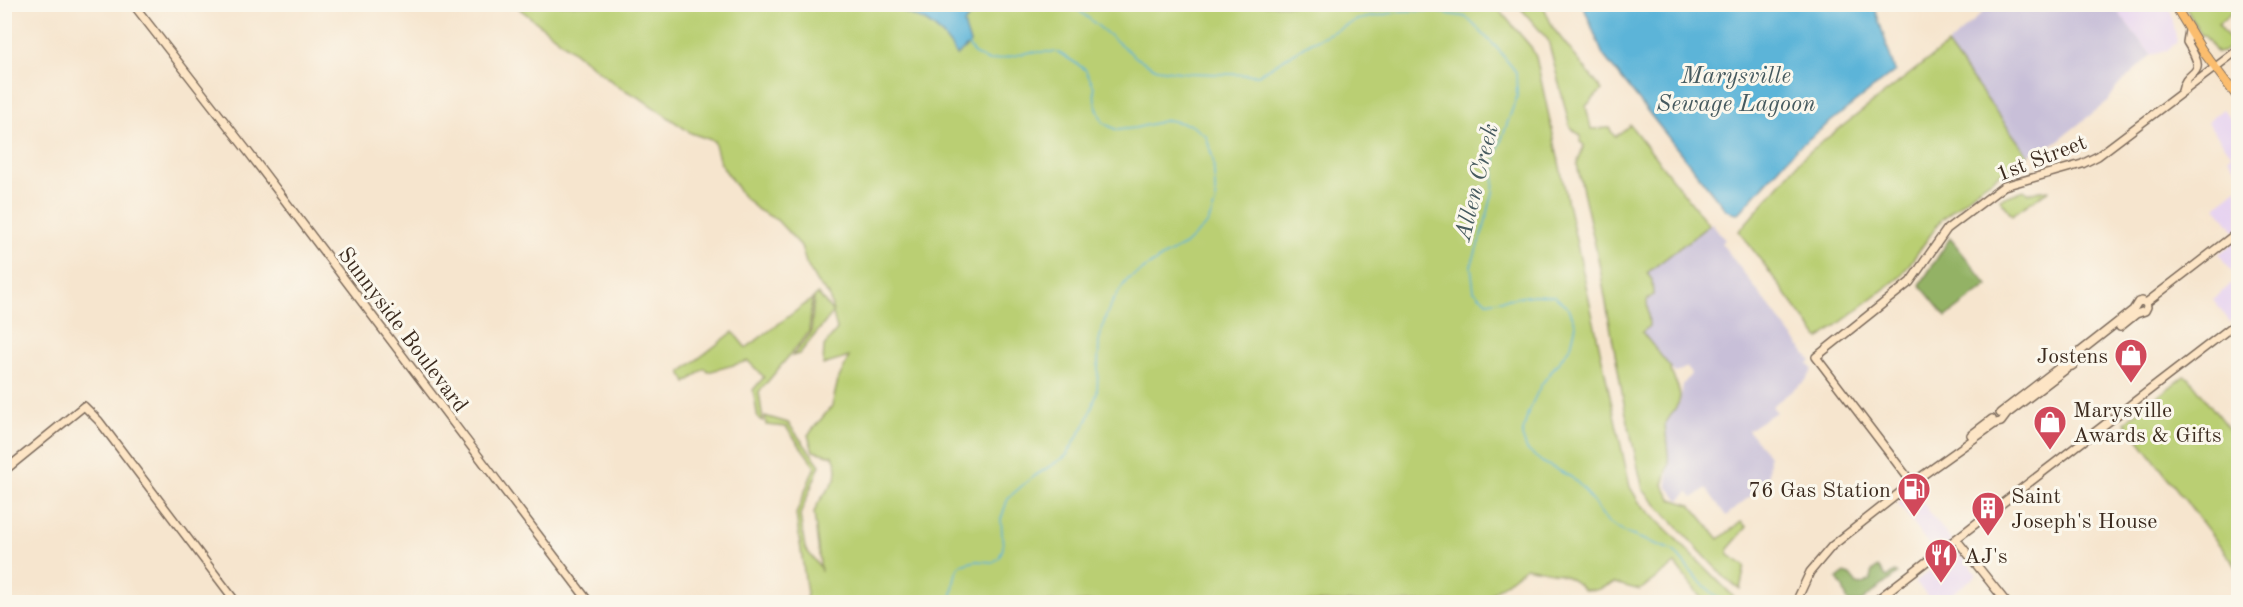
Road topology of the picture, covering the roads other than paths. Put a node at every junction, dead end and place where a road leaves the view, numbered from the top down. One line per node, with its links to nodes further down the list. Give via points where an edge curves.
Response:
1 (133, 4): 14 (street, Sunnyside Boulevard)
2 (2174, 4): 3 (main road)
3 (2189, 30): 5 (main road); 6 (street, via 2187,42 2197,66)
4 (2238, 50): 5 (street, 1st Street)
5 (2215, 68): 6 (street, 1st Street); 7 (main road)
6 (2182, 91): 11 (street, 1st Street, via 2098,156 2004,186 1947,229 1910,282 1816,357)
7 (2238, 98)
8 (2238, 232): 11 (street, via 2146,303 2140,301 2138,310 2001,415 2001,422 1994,421)
9 (2238, 322): 12 (street)
10 (4, 471): 13 (street, via 84,406)
11 (1912, 483): 15 (street, via 1821,556)
12 (1956, 540): 16 (street); 17 (street)
13 (236, 603)
14 (589, 603)
15 (1796, 603)
16 (1874, 603)
17 (2006, 603)

